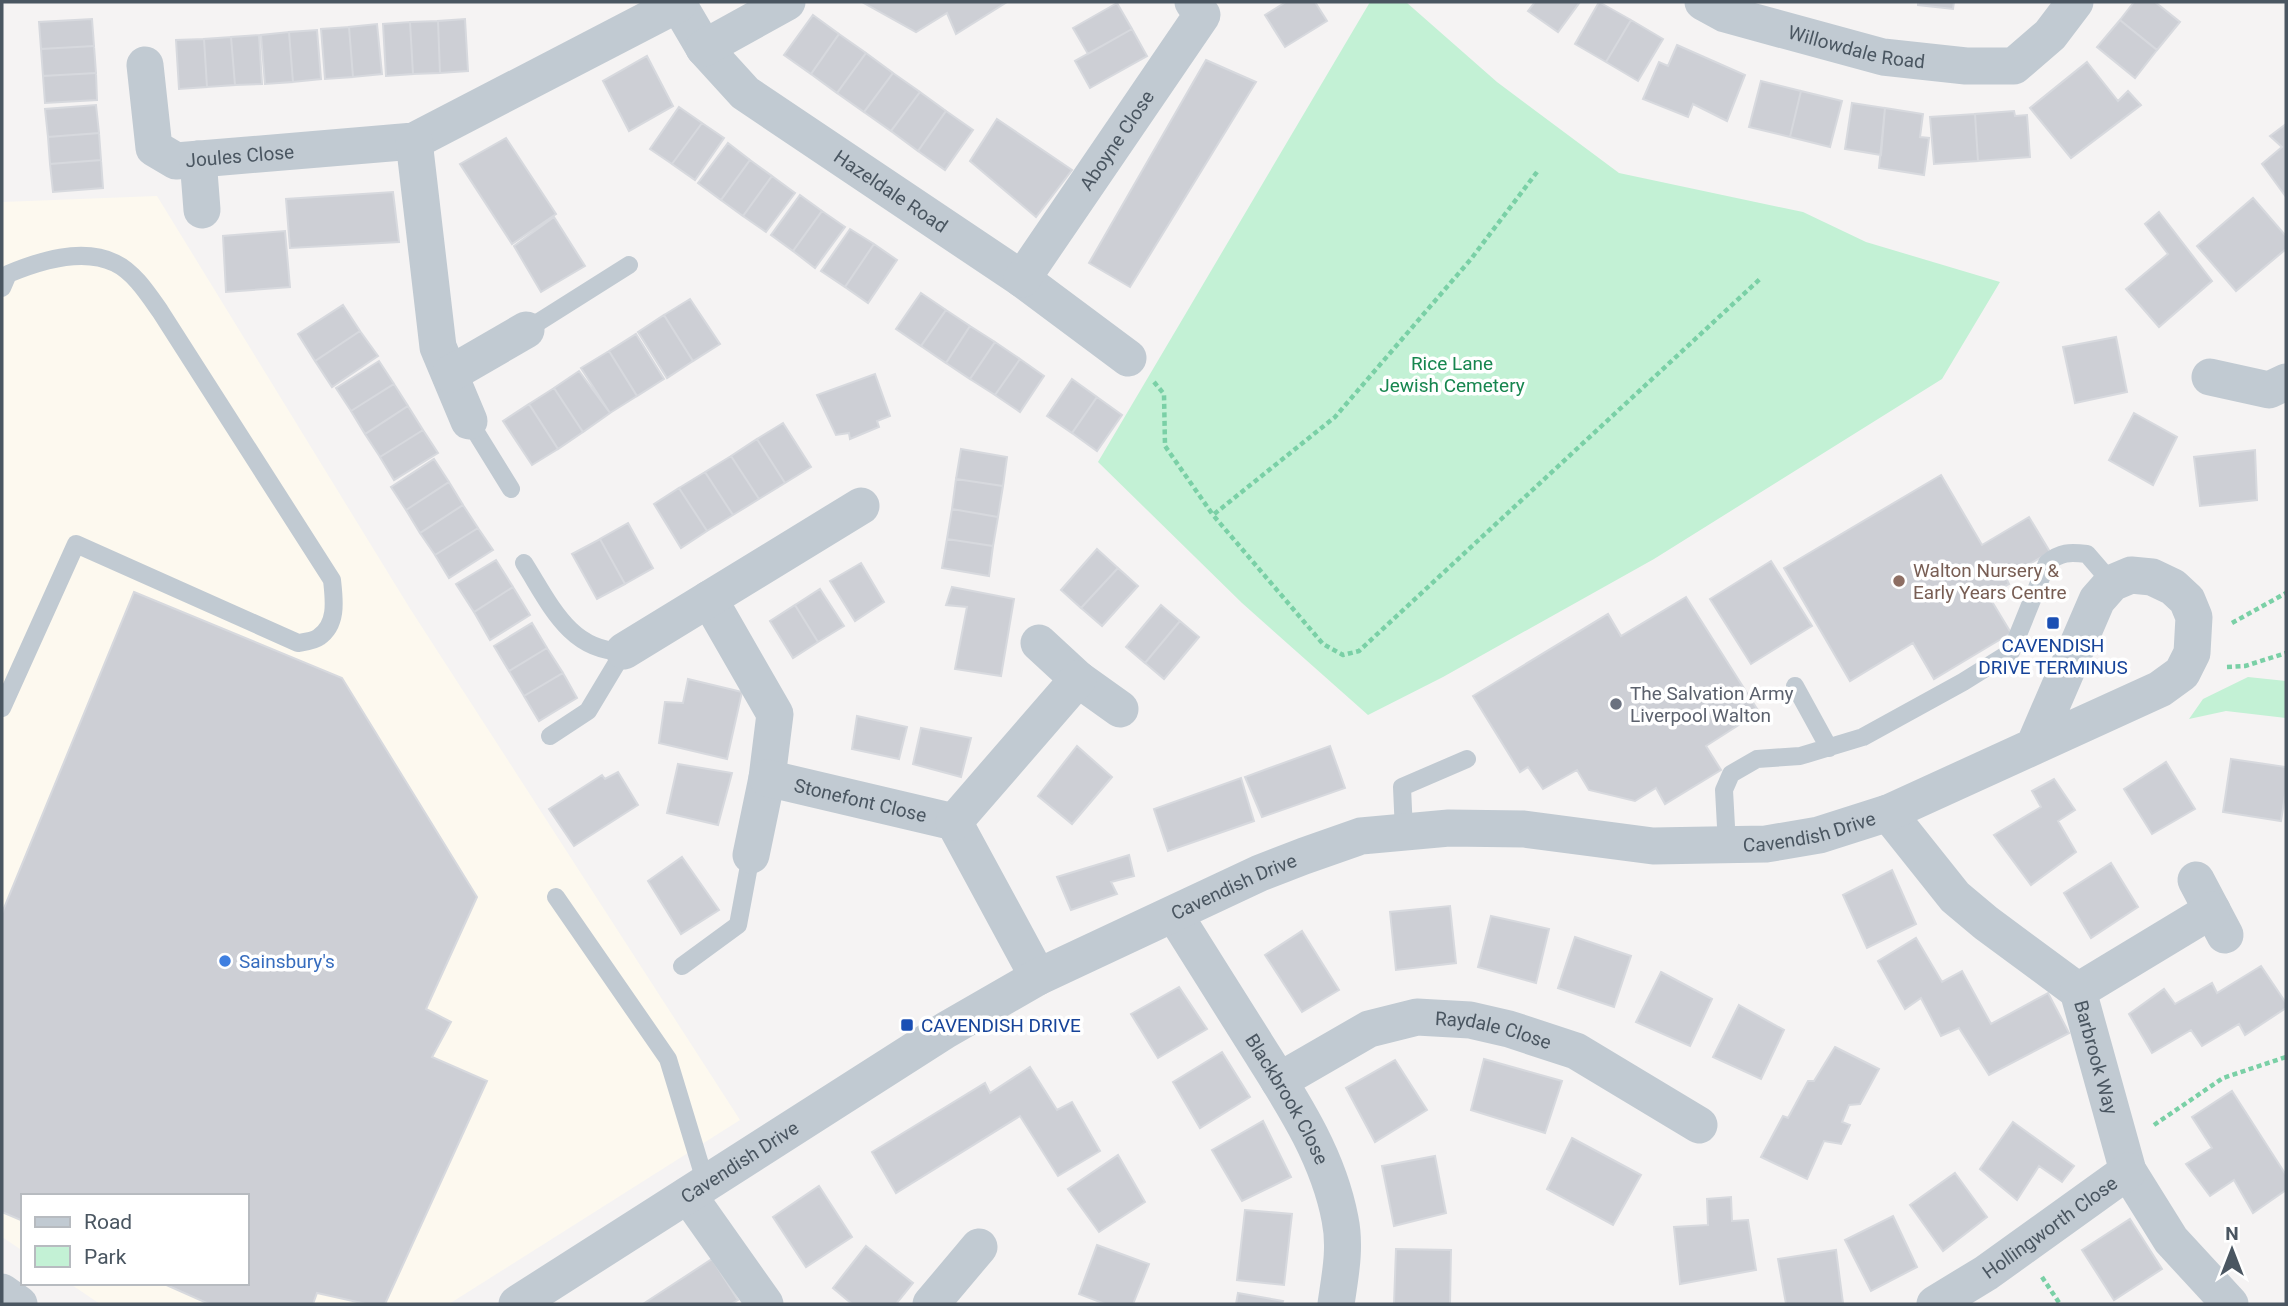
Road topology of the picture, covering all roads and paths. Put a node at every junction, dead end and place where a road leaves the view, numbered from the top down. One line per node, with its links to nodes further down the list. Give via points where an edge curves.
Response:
1 (787, 2): 6 (street)
2 (1193, 2): 14 (street, Aboyne Close, via 1202,15)
3 (2075, 2): 5 (street, Willowdale Road, via 2050,35 2014,66 1883,57)
4 (678, 3): 6 (street, Hazeldale Road); 8 (street, Joules Close)
5 (1720, 6)
6 (704, 48): 14 (street, Hazeldale Road, via 745,93)
7 (145, 65): 9 (street, Joules Close, via 154,148 176,161)
8 (414, 142): 9 (street, Joules Close); 18 (street, via 438,347)
9 (198, 159): 11 (street)
10 (1537, 172): 24 (path, via 1471,259 1335,417)
11 (202, 210)
12 (629, 265): 16 (lane)
13 (1761, 278): 24 (path, via 1359,651 1343,654 1323,644)
14 (1023, 279): 17 (street, Hazeldale Road)
15 (2, 288): 35 (lane, via 8,274 36,262 68,257 116,263 138,281 332,580 334,605 330,625 318,639 298,643 76,544)
16 (526, 330): 18 (street)
17 (1128, 358): 24 (path, via 1164,394 1165,446)
18 (450, 374): 21 (street)
19 (2210, 377): 20 (street, via 2269,390)
20 (2286, 382)
21 (469, 421): 22 (lane)
22 (511, 489)
23 (861, 506): 28 (street)
24 (1213, 515)
25 (524, 563): 30 (lane, via 563,625 605,652)
26 (2112, 583): 32 (street, via 2131,575 2152,577 2173,587 2194,617); 38 (street, via 2097,600); 39 (lane, via 2087,554 2059,554 2047,563 2011,652 1863,737)
27 (2286, 593): 32 (path)
28 (709, 599): 30 (street); 41 (street, Stonefont Close, via 775,714)
29 (1039, 643): 33 (street)
30 (624, 652): 37 (lane, via 588,711)
31 (2286, 653): 32 (path, via 2245,666)
32 (2189, 656): 38 (street, Cavendish Drive, via 2182,673 2160,689)
33 (1078, 679): 36 (street); 43 (street, Stonefont Close)
34 (1795, 686): 39 (lane)
35 (2, 708)
36 (1120, 709)
37 (550, 736)
38 (2034, 746): 42 (street, Cavendish Drive)
39 (1829, 748): 45 (lane, via 1800,756 1757,759 1731,774 1724,790)
40 (1467, 759): 44 (lane, via 1402,787)
41 (767, 778): 43 (street, Stonefont Close); 46 (street, Stonefont Close)
42 (1888, 813): 45 (street, Cavendish Drive, via 1819,835); 52 (street, Barbrook Way, via 1955,897)
43 (954, 822): 51 (street, Stonefont Close)
44 (1404, 832): 45 (street, Cavendish Drive, via 1524,830 1653,846); 49 (street, Cavendish Drive, via 1362,836 1304,856)
45 (1727, 845)
46 (751, 855): 50 (lane, via 738,925)
47 (556, 897): 57 (lane, via 668,1059)
48 (2211, 908): 52 (street)
49 (1174, 914): 51 (street, Cavendish Drive); 54 (street, Blackbrook Close)
50 (682, 966)
51 (1038, 977): 57 (street, Cavendish Drive, via 946,1030)
52 (2078, 991): 56 (street, Barbrook Way)
53 (2286, 1057): 56 (path, via 2223,1078)
54 (1279, 1081): 55 (street, Raydale Close, via 1369,1029 1417,1017 1470,1020 1576,1051); 64 (street, Blackbrook Close, via 1316,1144 1331,1184 1343,1259)
55 (1699, 1125)
56 (2124, 1159): 65 (street, Hollingworth Close, via 1986,1273); 66 (street, Barbrook Way, via 2171,1240)
57 (697, 1189): 61 (street, Cavendish Drive); 62 (street)
58 (979, 1247): 63 (street)
59 (2, 1292): 60 (street)
60 (19, 1304)
61 (517, 1304)
62 (765, 1304)
63 (932, 1304)
64 (1336, 1304)
65 (1935, 1304)
66 (2230, 1304)

